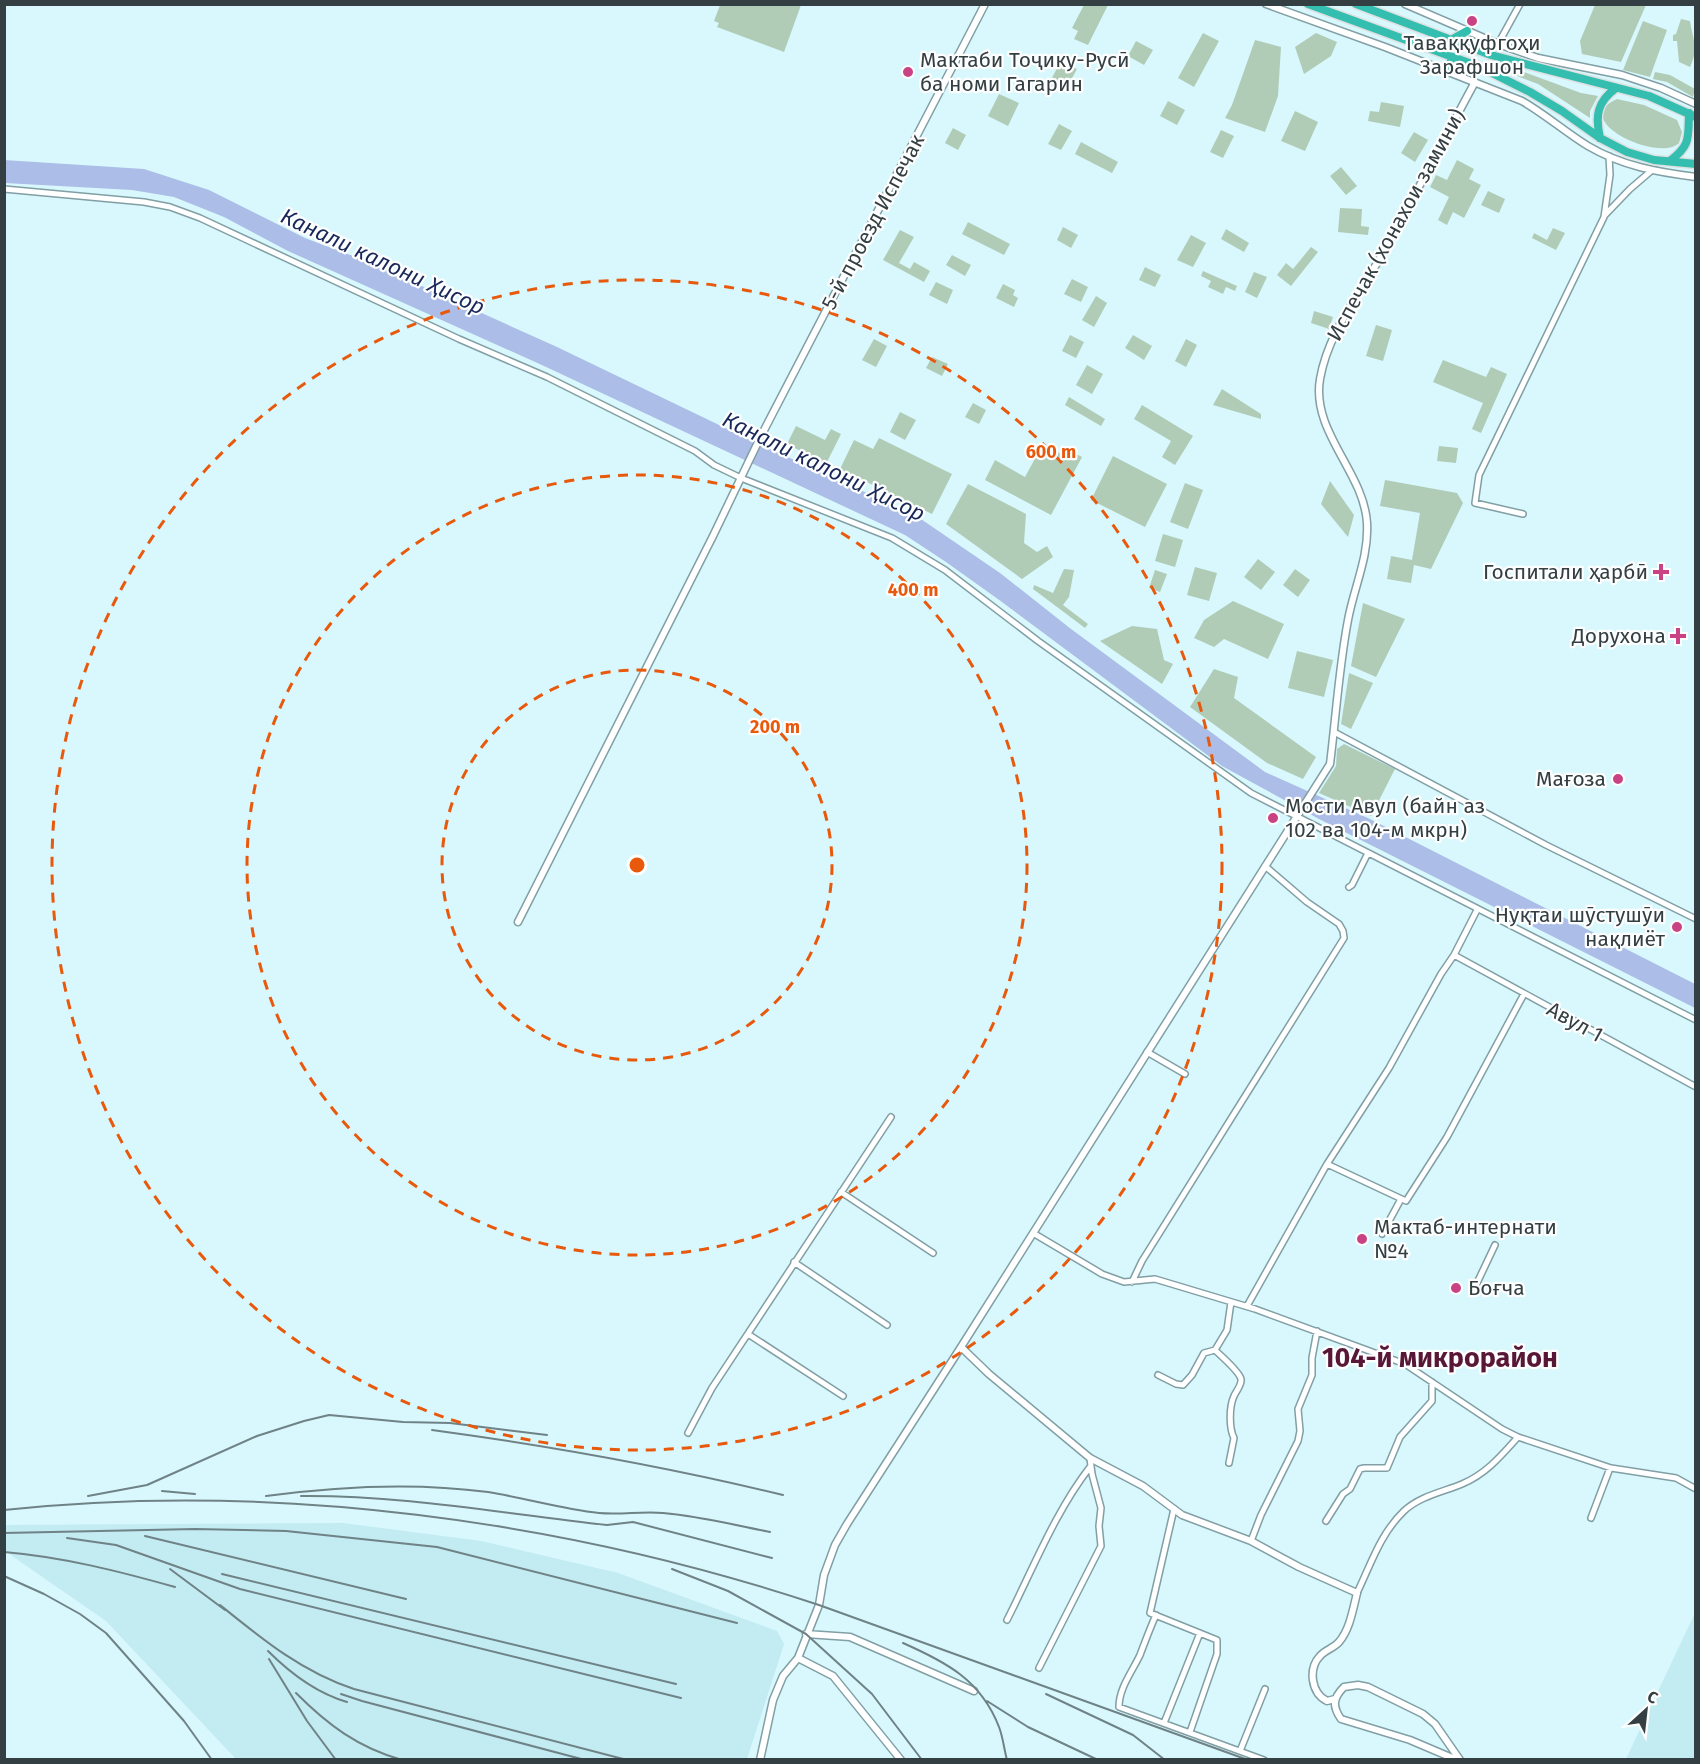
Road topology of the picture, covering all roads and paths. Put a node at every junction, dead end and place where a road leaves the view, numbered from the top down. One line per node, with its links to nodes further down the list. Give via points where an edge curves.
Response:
1 (985, 4): 24 (street, 5-й проезд Испечак)
2 (1266, 4): 11 (street)
3 (1308, 4): 10 (highway)
4 (1356, 4): 8 (highway)
5 (1405, 4): 7 (street)
6 (1520, 4): 9 (street)
7 (1467, 31): 8 (highway); 9 (street)
8 (1451, 40): 13 (highway, via 1491,55)
9 (1498, 44): 14 (street, via 1538,58 1622,75)
10 (1454, 57): 11 (highway); 16 (highway, via 1530,92)
11 (1446, 71): 12 (street)
12 (1475, 82): 17 (street, via 1538,110); 26 (street, Испечак (хонахои замини), via 1332,339 1323,363 1321,408 1361,497 1367,521 1367,548 1342,652)
13 (1616, 88): 15 (highway, via 1649,96); 16 (highway, via 1599,103 1596,120)
14 (1695, 104)
15 (1692, 116): 18 (highway, via 1686,144)
16 (1600, 138): 18 (highway, via 1627,152)
17 (1609, 156): 20 (street); 23 (street)
18 (1670, 161): 19 (highway)
19 (1695, 164)
20 (1651, 171): 21 (street); 23 (street)
21 (1695, 177)
22 (4, 189): 24 (street, via 144,202 200,218 547,377)
23 (1604, 216): 25 (street, via 1479,475 1475,503)
24 (741, 478): 27 (street, via 892,538 945,570 1230,780); 33 (street, 5-й проезд Испечак)
25 (1523, 514)
26 (1334, 732): 27 (street, Испечак (хонахои замини), via 1330,764); 32 (street)
27 (1297, 818): 28 (street); 29 (street, Испечак (хонахои замини))
28 (1368, 853): 30 (street); 31 (street)
29 (1265, 866): 37 (street, Испечак (хонахои замини)); 49 (street, via 1339,924 1344,938)
30 (1349, 887)
31 (1477, 910): 34 (street); 36 (street)
32 (1695, 919)
33 (518, 922)
34 (1454, 955): 35 (street, Авул 1); 41 (street, via 1389,1068)
35 (1524, 994): 39 (street, Авул 1); 43 (street, via 1447,1137 1406,1201)
36 (1695, 1020)
37 (1147, 1052): 38 (street); 44 (street, Испечак (хонахои замини))
38 (1185, 1074)
39 (1695, 1087)
40 (891, 1118): 42 (street)
41 (1327, 1164): 43 (street); 52 (street)
42 (841, 1192): 47 (street); 48 (street)
43 (1401, 1199): 45 (street)
44 (1033, 1233): 49 (street, via 1102,1274); 56 (street, Испечак (хонахои замини))
45 (1382, 1234)
46 (1495, 1245): 50 (street)
47 (933, 1253)
48 (794, 1262): 53 (street); 55 (street)
49 (1132, 1282): 51 (street, via 1155,1279)
50 (1476, 1283)
51 (1231, 1302): 52 (street); 57 (street, via 1227,1330)
52 (1247, 1306): 54 (street)
53 (887, 1325)
54 (1317, 1331): 59 (street, via 1405,1364); 71 (street, via 1312,1375 1298,1409 1298,1441)
55 (748, 1334): 60 (street); 61 (street)
56 (961, 1347): 63 (street); 76 (street, Испечак (хонахои замини), via 835,1545 819,1605)
57 (1215, 1350): 58 (street, via 1204,1353 1183,1385); 64 (street, via 1241,1379 1232,1399 1230,1430 1234,1438)
58 (1158, 1375)
59 (1432, 1382): 62 (street); 70 (street, via 1432,1401 1400,1437 1387,1468 1360,1469)
60 (843, 1395)
61 (688, 1433)
62 (1518, 1437): 66 (street); 72 (street, via 1481,1474 1406,1509 1379,1543)
63 (1090, 1458): 65 (street); 68 (street, via 1143,1486)
64 (1229, 1463)
65 (1090, 1467): 74 (street, via 1054,1525); 78 (street, via 1101,1508 1101,1546)
66 (1610, 1468): 67 (street, via 1676,1478); 69 (street)
67 (1695, 1489)
68 (1174, 1509): 71 (street); 73 (street, via 1150,1613)
69 (1591, 1518)
70 (1326, 1521)
71 (1251, 1541): 72 (street)
72 (1357, 1593): 81 (street, via 1345,1632 1338,1644 1319,1657 1314,1669 1316,1692 1327,1701)
73 (1156, 1615): 75 (street); 82 (street, via 1119,1707)
74 (1007, 1620)
75 (1200, 1633): 82 (street); 83 (street, via 1217,1640 1217,1654)
76 (806, 1634): 77 (street, Испечак (хонахои замини)); 80 (street, via 850,1637)
77 (798, 1658): 85 (street, Испечак (хонахои замини), via 783,1676 772,1700); 86 (street, via 833,1676)
78 (1038, 1668)
79 (1265, 1689): 84 (street)
80 (974, 1691)
81 (1335, 1700): 88 (street, via 1335,1710 1341,1719); 88 (street, via 1344,1687 1368,1687 1436,1724)
82 (1164, 1723): 83 (street)
83 (1190, 1732): 84 (street)
84 (1240, 1751): 87 (street)
85 (760, 1760)
86 (902, 1760)
87 (1264, 1760)
88 (1459, 1760)

